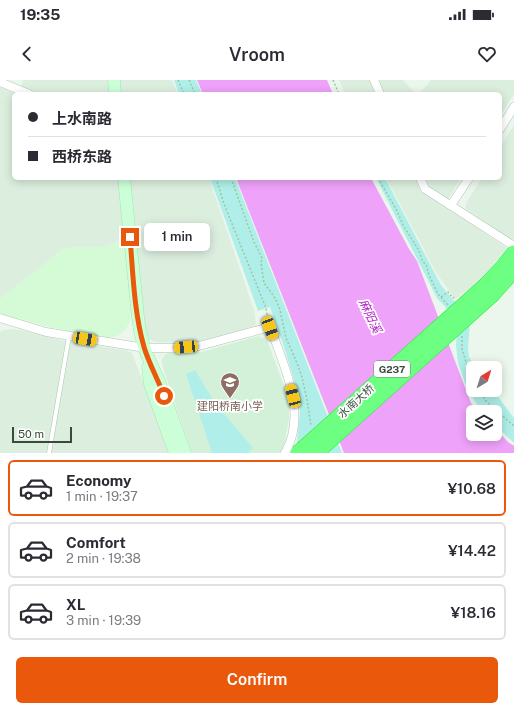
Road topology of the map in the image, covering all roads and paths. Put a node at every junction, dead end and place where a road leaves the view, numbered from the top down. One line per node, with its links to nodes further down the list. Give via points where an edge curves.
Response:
1 (114, 80): 8 (main road)
2 (178, 80): 9 (path)
3 (189, 80): 10 (path)
4 (332, 80): 11 (path)
5 (374, 80): 12 (street)
6 (0, 82): 7 (street)
7 (24, 92)
8 (115, 92)
9 (183, 92)
10 (194, 92)
11 (337, 92)
12 (379, 92)
13 (514, 107): 14 (street)
14 (502, 126)
15 (124, 180): 33 (main road, via 138,317)
16 (217, 180): 30 (path, via 266,308)
17 (232, 180): 37 (path, via 262,258 264,283 276,300 286,338 302,377)
18 (379, 180): 26 (path, via 418,249)
19 (421, 180): 21 (street, via 425,189)
20 (469, 180): 21 (street)
21 (451, 205): 22 (street)
22 (514, 246)
23 (514, 252): 25 (highway, G237)
24 (514, 270): 25 (highway, G237)
25 (490, 290): 42 (highway, 水南大桥 / G237, bridge); 43 (highway, 水南大桥 / G237, bridge)
26 (441, 298): 27 (path, via 448,292); 28 (path)
27 (453, 298)
28 (452, 307)
29 (0, 318): 32 (street)
30 (270, 328): 33 (street, via 199,346); 41 (street, via 293,396 294,422)
31 (463, 334): 34 (path, via 462,349)
32 (69, 336): 33 (street); 38 (lane)
33 (144, 348): 39 (main road, via 150,384); 40 (main road)
34 (466, 362)
35 (483, 397): 36 (path)
36 (514, 426)
37 (311, 429)
38 (49, 453)
39 (175, 453)
40 (186, 453)
41 (285, 453)
42 (298, 453)
43 (316, 453)

